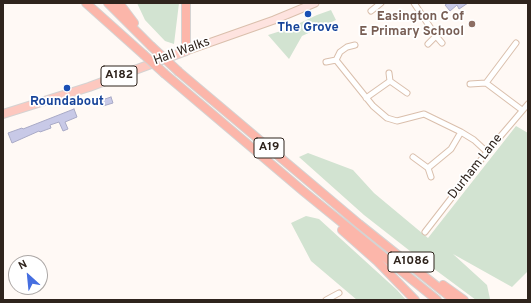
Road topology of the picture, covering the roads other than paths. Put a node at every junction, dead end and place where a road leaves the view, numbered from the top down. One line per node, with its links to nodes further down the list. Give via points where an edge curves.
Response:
1 (86, 3): 17 (highway)
2 (92, 3): 17 (highway, A19)
3 (108, 3): 15 (highway, A19)
4 (119, 3): 15 (highway)
5 (186, 3): 16 (highway)
6 (315, 3): 16 (main road, Hall Walks)
7 (381, 3): 9 (street)
8 (414, 3): 10 (street)
9 (370, 11)
10 (436, 36): 11 (street); 13 (street)
11 (442, 43)
12 (516, 43): 22 (street)
13 (428, 44)
14 (355, 45): 18 (street, via 340,52)
15 (151, 46): 35 (highway, A19, bridge)
16 (186, 50): 28 (main road, Hall Walks / A182, via 89,87)
17 (143, 54): 34 (highway, A19, bridge)
18 (336, 60): 19 (street); 25 (street)
19 (326, 62)
20 (389, 73): 21 (street)
21 (390, 81): 24 (street); 25 (street)
22 (486, 82): 23 (street); 27 (street)
23 (470, 84)
24 (407, 93)
25 (366, 98): 29 (street, via 387,118 397,121 424,114)
26 (528, 104): 27 (street, Durham Lane)
27 (522, 110): 30 (street, Durham Lane)
28 (3, 114)
29 (461, 132): 30 (street); 32 (street, via 451,149)
30 (488, 152): 36 (street, Durham Lane)
31 (413, 157): 32 (street)
32 (428, 168): 33 (street)
33 (431, 177)
34 (303, 191): 39 (highway, A1086); 40 (highway, A19)
35 (359, 224): 41 (highway, A19); 42 (highway, A1086)
36 (425, 232)
37 (339, 293): 38 (street)
38 (326, 300)
39 (415, 300)
40 (437, 300)
41 (454, 300)
42 (464, 300)

